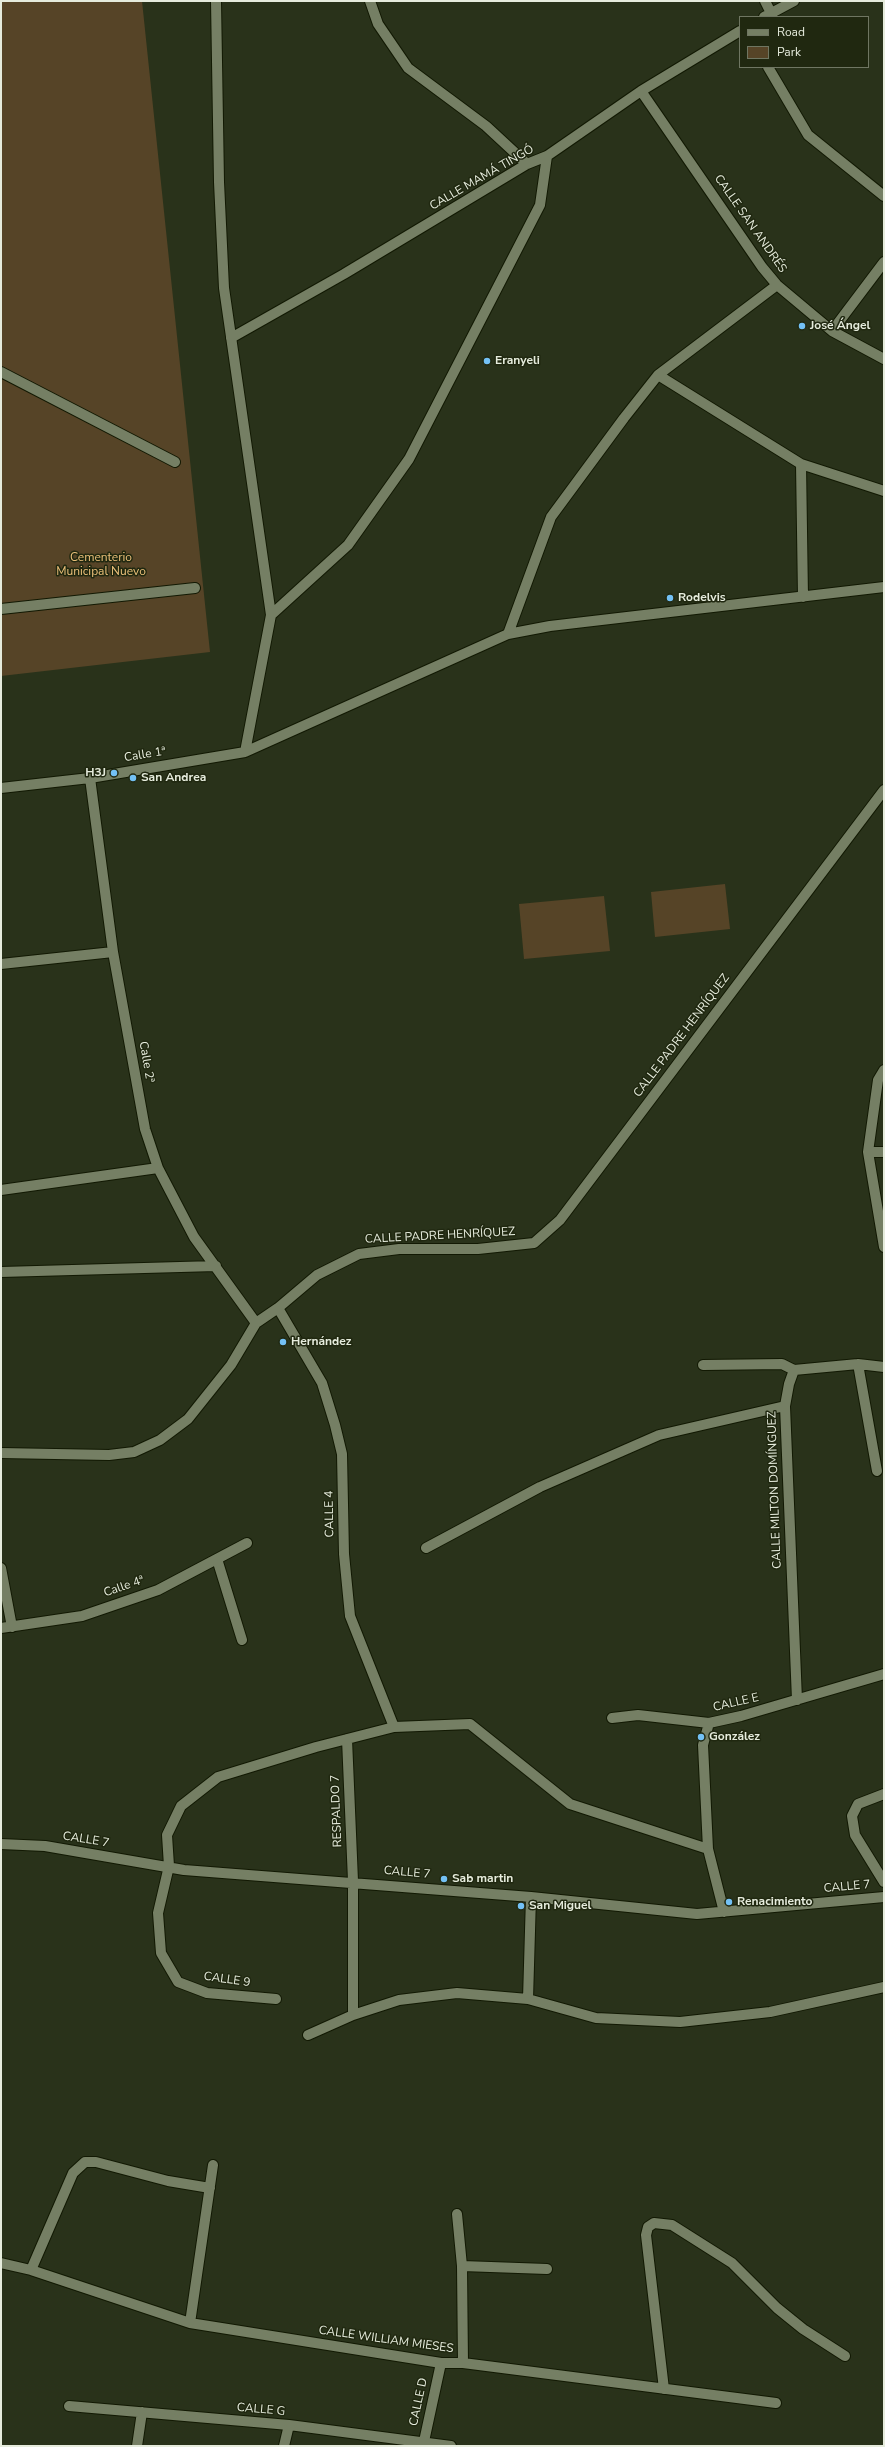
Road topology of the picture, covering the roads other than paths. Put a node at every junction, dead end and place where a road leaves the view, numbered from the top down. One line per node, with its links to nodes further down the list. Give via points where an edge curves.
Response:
1 (216, 1): 15 (street, via 219,182 224,288)
2 (370, 1): 10 (street, via 378,24 408,68 486,126)
3 (765, 1): 5 (street)
4 (794, 1): 5 (street)
5 (768, 15)
6 (739, 32): 8 (street, CALLE MAMÁ TINGÓ)
7 (769, 68): 11 (street, via 808,136)
8 (641, 91): 9 (street, CALLE MAMÁ TINGÓ); 13 (street, CALLE SAN ANDRÉS)
9 (547, 156): 10 (street, CALLE MAMÁ TINGÓ); 26 (street, via 540,205 409,459 348,545)
10 (527, 164): 15 (street, CALLE MAMÁ TINGÓ, via 344,274)
11 (884, 196)
12 (884, 262): 14 (street)
13 (777, 285): 14 (street, CALLE SAN ANDRÉS); 18 (street)
14 (832, 330): 16 (street, CALLE SAN ANDRÉS)
15 (231, 338): 26 (street)
16 (884, 359)
17 (1, 372): 19 (street)
18 (658, 374): 20 (street); 27 (street, via 551,517)
19 (175, 462)
20 (801, 464): 21 (street); 24 (street)
21 (884, 491)
22 (884, 587): 24 (street, Calle 1ª)
23 (195, 588): 25 (street)
24 (803, 597): 27 (street, Calle 1ª, via 550,626)
25 (1, 609)
26 (270, 615): 28 (street)
27 (508, 634): 28 (street, Calle 1ª)
28 (245, 752): 29 (street, Calle 1ª)
29 (90, 778): 30 (street, Calle 1ª); 32 (street, Calle 2ª)
30 (1, 788)
31 (884, 790): 42 (street, CALLE PADRE HENRÍQUEZ, via 560,1220 534,1242 478,1249 398,1249 359,1254 317,1276)
32 (113, 952): 33 (street); 37 (street, Calle 2ª, via 145,1130)
33 (1, 964)
34 (884, 1070): 35 (street, via 878,1080)
35 (868, 1152): 36 (street); 39 (street)
36 (884, 1152)
37 (158, 1168): 38 (street); 40 (street, Calle 2ª, via 194,1237)
38 (1, 1190)
39 (884, 1247)
40 (216, 1266): 41 (street); 43 (street, Calle 2ª)
41 (1, 1272)
42 (278, 1308): 43 (street, CALLE PADRE HENRÍQUEZ); 62 (street, CALLE 4, via 322,1383 335,1425 342,1454 344,1554 350,1616)
43 (256, 1323): 49 (street, CALLE PADRE HENRÍQUEZ, via 230,1365 188,1419 160,1440 134,1452 109,1455)
44 (858, 1364): 46 (street); 47 (street); 50 (street)
45 (703, 1365): 47 (street, via 782,1364)
46 (884, 1367)
47 (794, 1370): 48 (street, CALLE MILTON DOMÍNGUEZ)
48 (785, 1406): 52 (street, via 659,1434 540,1487); 59 (street, CALLE MILTON DOMÍNGUEZ)
49 (1, 1453)
50 (877, 1471)
51 (247, 1543): 53 (street, Calle 4ª)
52 (426, 1548)
53 (217, 1559): 55 (street, Calle 4ª, via 158,1590 82,1616); 57 (street)
54 (1, 1568): 55 (street)
55 (12, 1627): 56 (street, Calle 4ª)
56 (1, 1628)
57 (242, 1640)
58 (884, 1674): 59 (street, CALLE E)
59 (797, 1700): 61 (street, CALLE E)
60 (612, 1718): 61 (street, via 638,1715)
61 (708, 1723): 66 (street, CALLE E, via 703,1745)
62 (394, 1727): 63 (street, CALLE 9); 66 (street, CALLE 9, via 470,1724 570,1804)
63 (347, 1739): 67 (street, CALLE 9, via 218,1777 181,1806 167,1835); 68 (street, RESPALDO 7)
64 (884, 1794): 69 (street, via 858,1804 852,1816 855,1835)
65 (1, 1844): 67 (street, CALLE 7, via 45,1846)
66 (708, 1849): 72 (street, CALLE E)
67 (169, 1866): 68 (street, CALLE 7, via 184,1870); 74 (street, CALLE 9, via 158,1913 161,1952 178,1982 207,1993)
68 (353, 1881): 70 (street, CALLE 7); 76 (street, RESPALDO 7)
69 (884, 1882)
70 (531, 1897): 72 (street, CALLE 7, via 696,1914); 75 (street)
71 (884, 1897): 72 (street, CALLE 7)
72 (724, 1912)
73 (884, 1987): 75 (street, via 770,2012 680,2022 596,2018)
74 (276, 1999)
75 (528, 1999): 76 (street, via 457,1993 399,2000)
76 (352, 2015): 77 (street)
77 (308, 2034)
78 (213, 2165): 79 (street)
79 (210, 2188): 84 (street, via 168,2182 96,2162 85,2162 73,2173); 85 (street)
80 (457, 2214): 82 (street)
81 (1, 2263): 84 (street, CALLE WILLIAM MIESES)
82 (462, 2266): 83 (street); 88 (street)
83 (547, 2269)
84 (31, 2270): 85 (street, CALLE WILLIAM MIESES)
85 (190, 2323): 87 (street, CALLE WILLIAM MIESES)
86 (845, 2356): 89 (street, via 776,2308 732,2263 672,2225 654,2223 648,2227 646,2235)
87 (441, 2363): 88 (street, CALLE WILLIAM MIESES); 94 (street, CALLE D)
88 (463, 2363): 89 (street, CALLE WILLIAM MIESES)
89 (664, 2389): 90 (street, CALLE WILLIAM MIESES)
90 (776, 2403)
91 (69, 2406): 92 (street, CALLE G)
92 (142, 2412): 93 (street, CALLE G); 95 (street)
93 (289, 2425): 94 (street, CALLE G); 96 (street)
94 (423, 2445): 97 (street, CALLE G)
95 (137, 2446)
96 (284, 2446)
97 (451, 2446)

